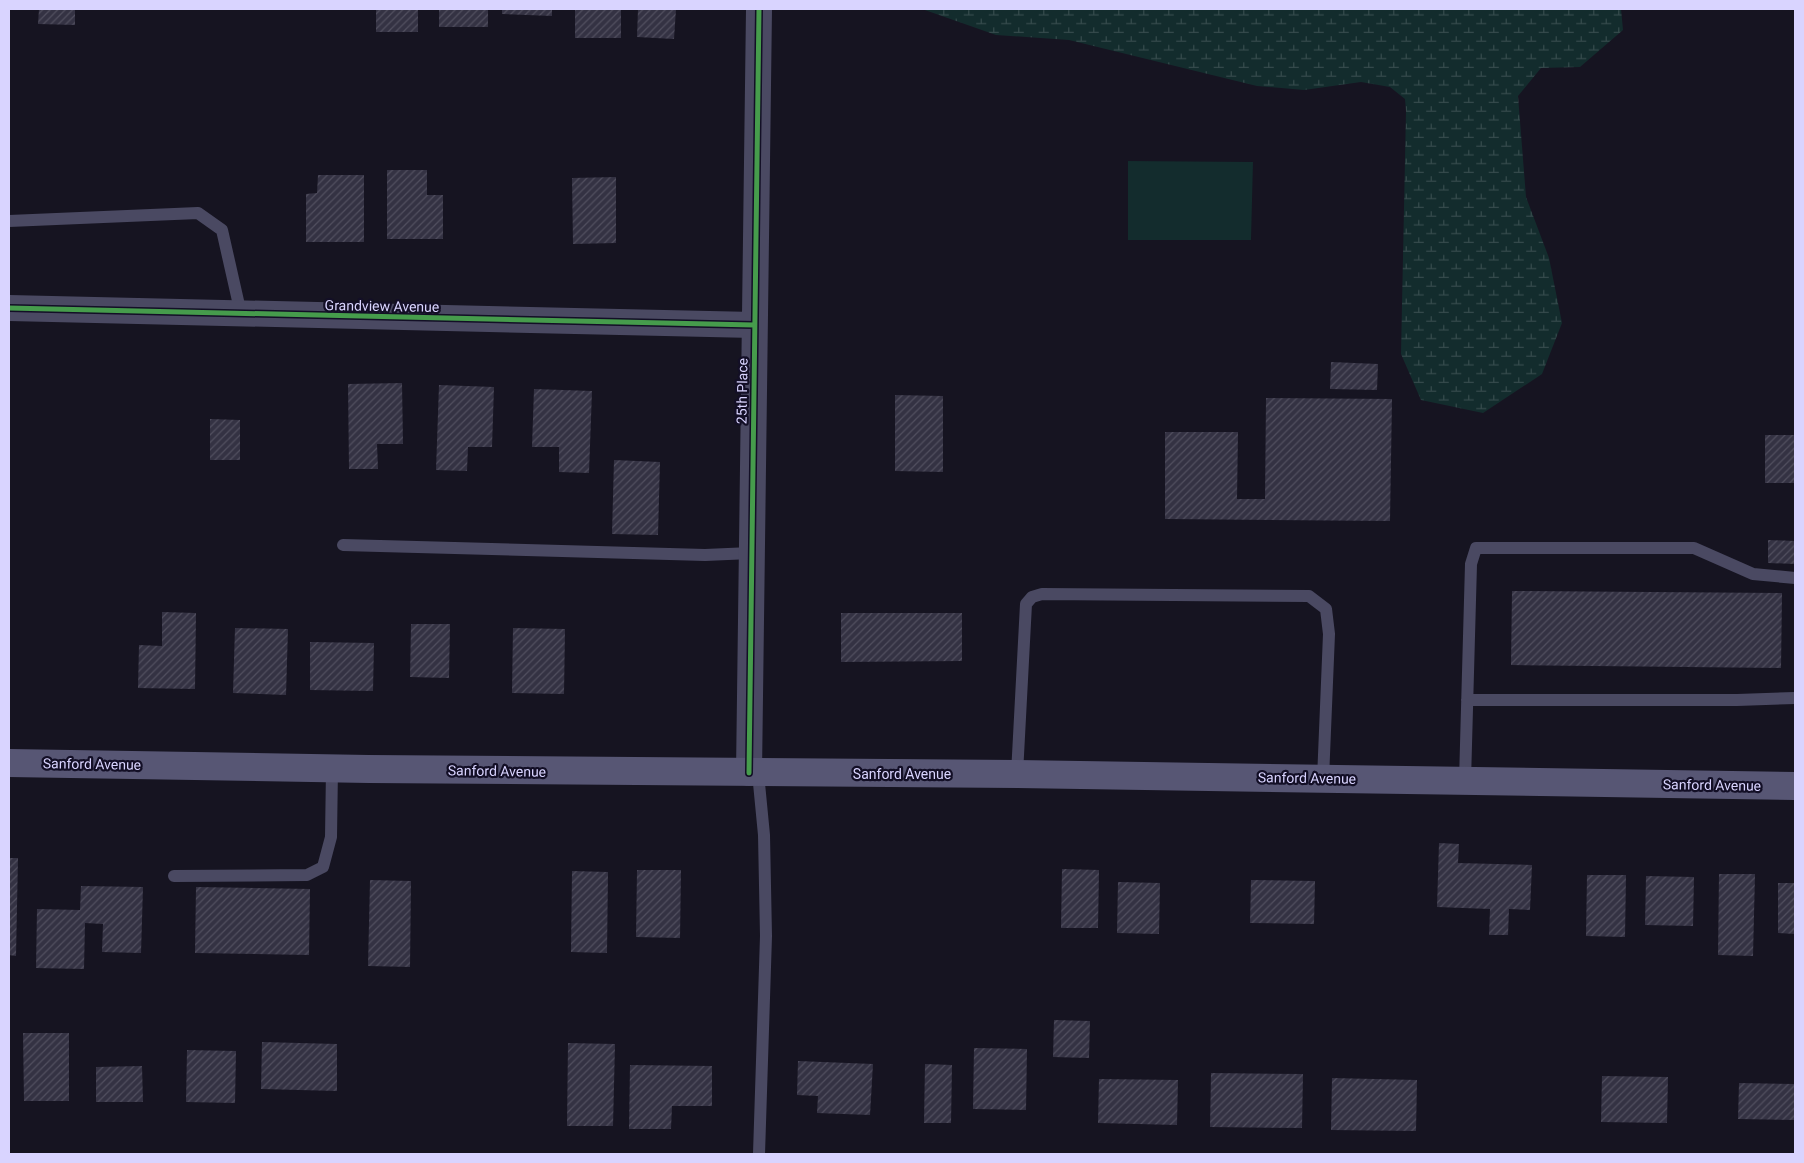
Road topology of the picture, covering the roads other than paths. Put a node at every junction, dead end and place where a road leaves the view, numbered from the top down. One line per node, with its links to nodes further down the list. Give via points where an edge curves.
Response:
1 (760, 9): 5 (street, 25th Place)
2 (9, 221): 4 (lane, via 198,213 222,230)
3 (9, 308): 4 (street, Grandview Avenue)
4 (241, 314): 5 (street, Grandview Avenue)
5 (754, 326): 7 (street, 25th Place)
6 (343, 545): 7 (lane, via 705,555)
7 (751, 553): 13 (street, 25th Place)
8 (1795, 578): 10 (lane, via 1753,574 1694,548 1476,548 1471,564)
9 (1795, 698): 10 (lane)
10 (1467, 700): 16 (lane)
11 (9, 763): 12 (main road, Sanford Avenue)
12 (332, 768): 13 (main road, Sanford Avenue); 18 (lane, via 331,837 323,867 307,876)
13 (754, 773): 14 (main road, Sanford Avenue); 19 (lane, via 764,835 766,936)
14 (1017, 774): 15 (main road, Sanford Avenue); 15 (lane, via 1026,604 1032,597 1042,594 1308,596 1326,609 1329,634)
15 (1323, 778): 16 (main road, Sanford Avenue)
16 (1465, 781): 17 (main road, Sanford Avenue)
17 (1795, 786)
18 (174, 876)
19 (758, 1154)

